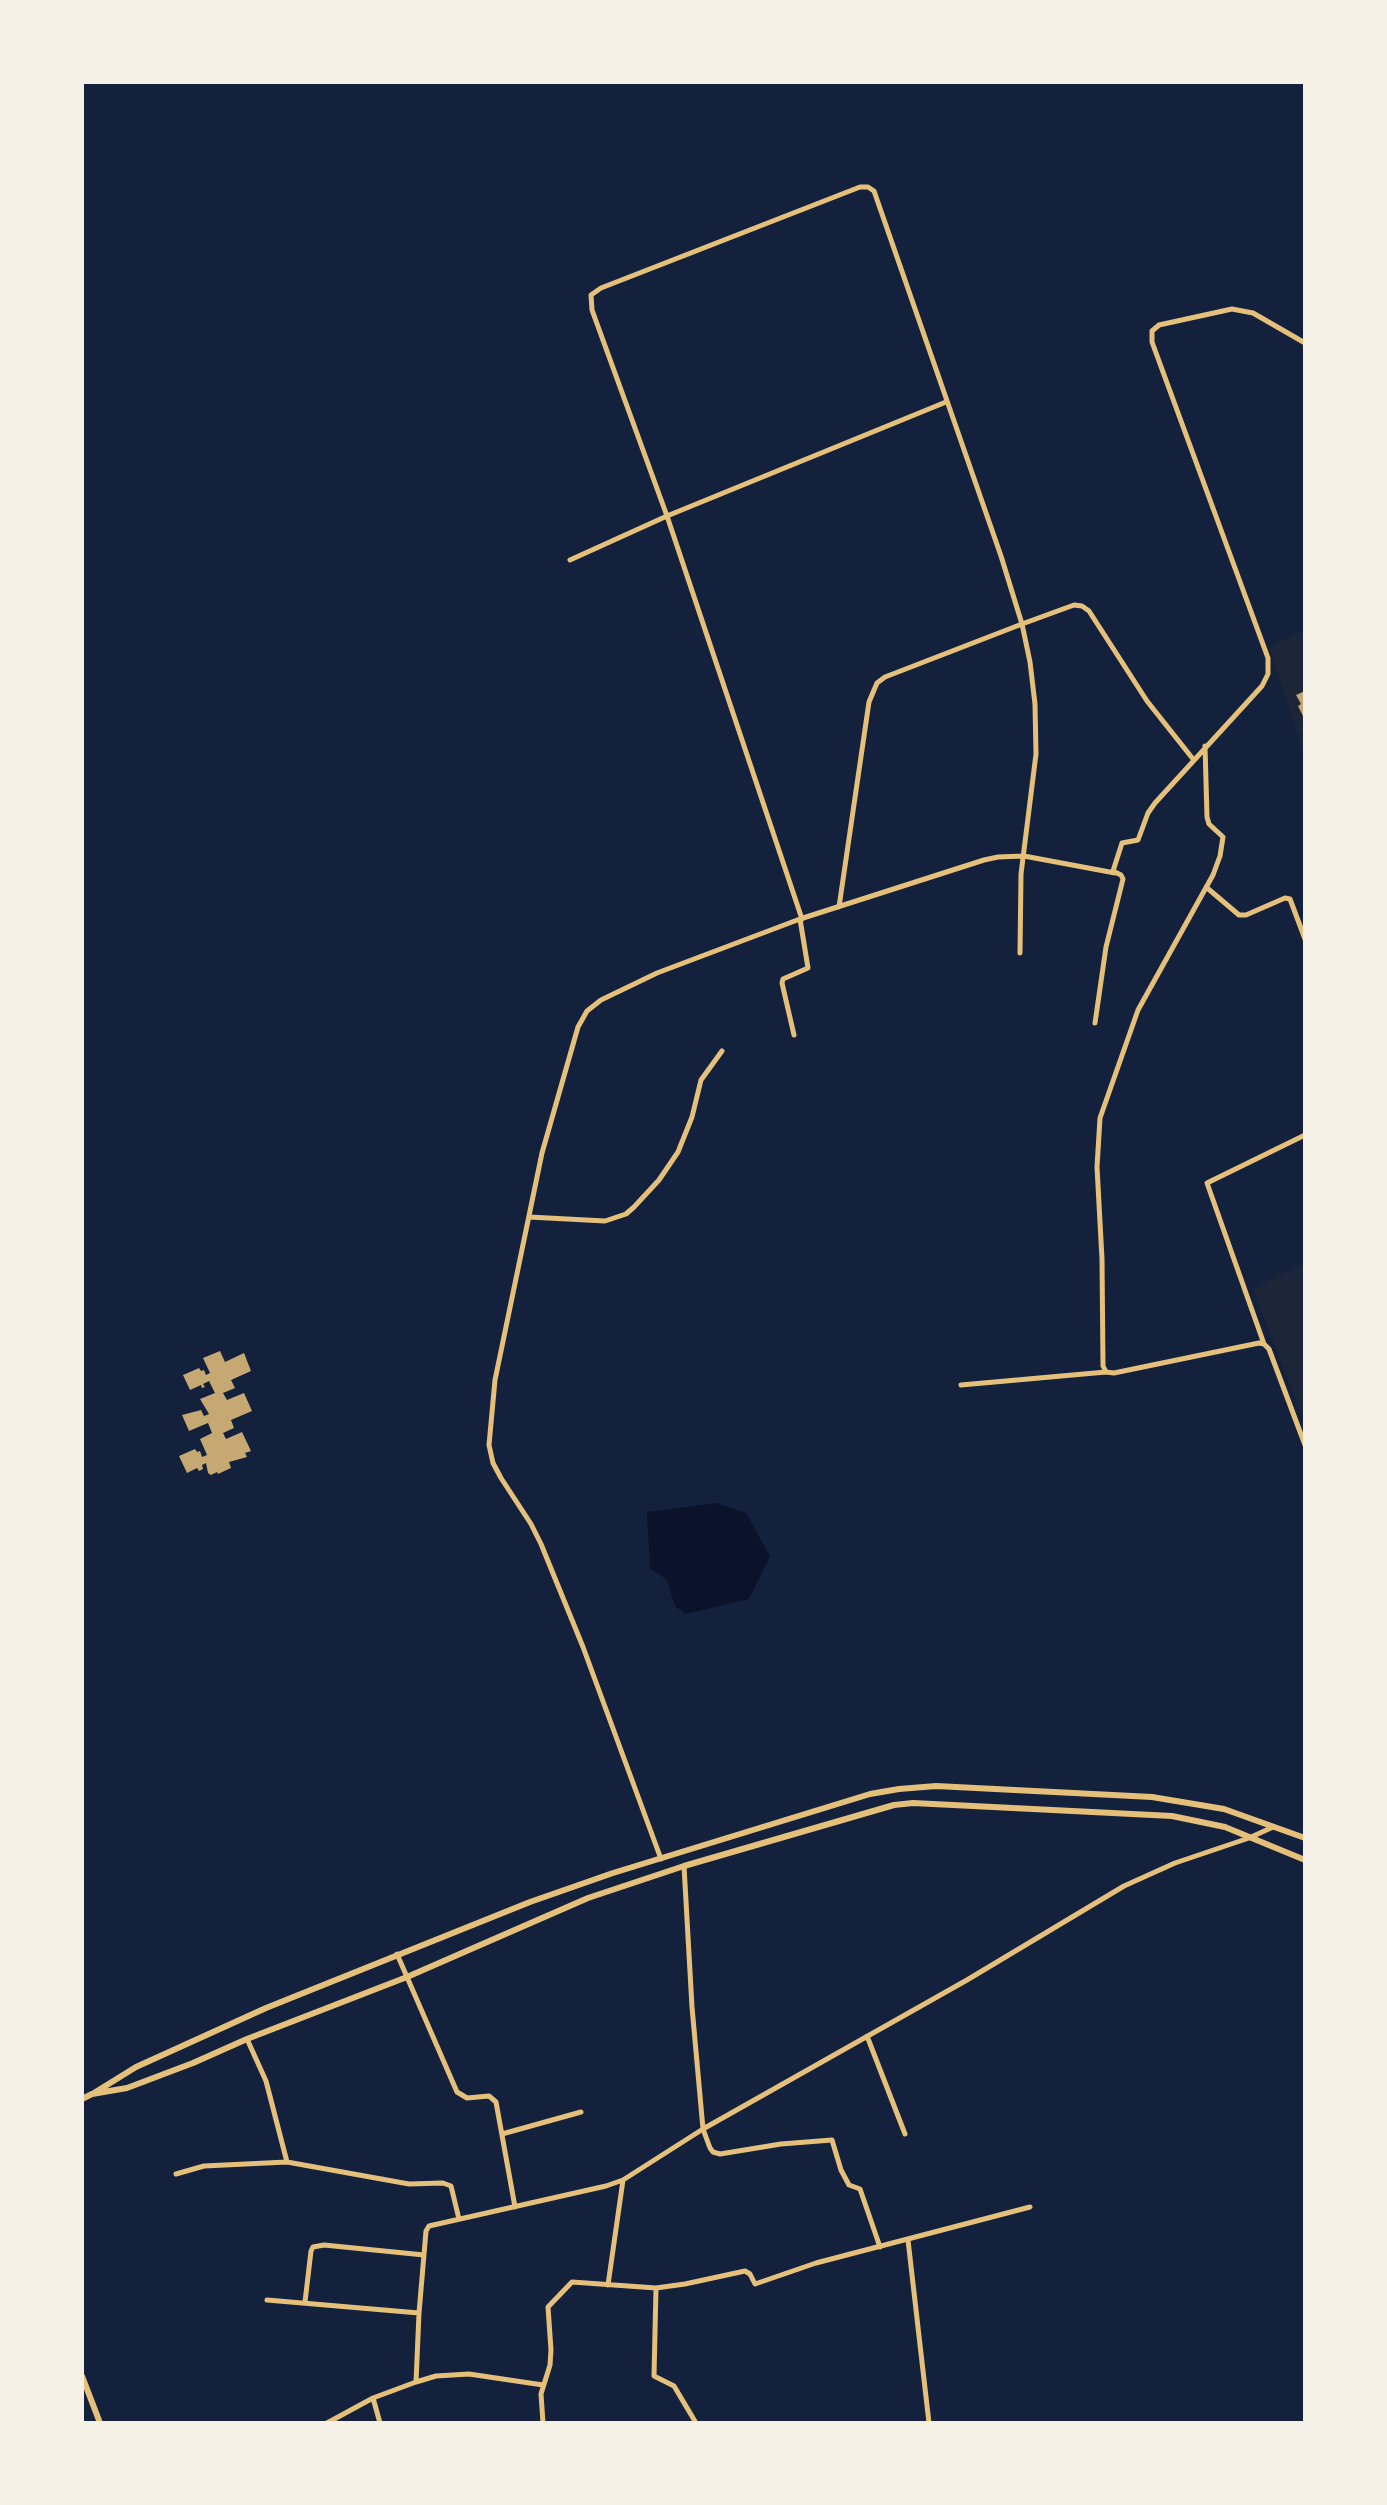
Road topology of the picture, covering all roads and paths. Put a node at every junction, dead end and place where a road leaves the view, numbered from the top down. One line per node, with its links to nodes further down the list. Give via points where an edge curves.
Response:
1 (1305, 343): 6 (street, via 1253,313 1232,309 1159,325 1152,331 1152,342 1268,657 1262,686)
2 (946, 402): 3 (street); 3 (street, via 874,191 868,187 601,288 591,295 592,310); 5 (street)
3 (667, 516): 4 (street); 12 (street)
4 (570, 560)
5 (1021, 624): 7 (street, via 1074,606 1089,611 1147,701); 8 (street, via 1034,685 1036,730); 11 (street, via 877,683 866,715)
6 (1205, 746): 7 (street); 10 (street, via 1207,817 1224,842)
7 (1193, 759): 9 (street, via 1150,808 1139,839 1122,843)
8 (1024, 856): 9 (street); 11 (street, via 998,856); 14 (street)
9 (1115, 873): 15 (street, via 1123,878 1106,947)
10 (1206, 887): 13 (street, via 1239,915 1290,899); 21 (street, via 1138,1010 1100,1118 1097,1167)
11 (839, 907): 12 (street)
12 (801, 919): 16 (street, via 808,968 782,983); 19 (street, via 657,973 587,1011 571,1047)
13 (1305, 939)
14 (1020, 953)
15 (1095, 1023)
16 (794, 1035)
17 (722, 1051): 19 (street, via 701,1080 678,1152 626,1214 605,1221)
18 (1305, 1135): 20 (street, via 1207,1183)
19 (529, 1217): 29 (street, via 495,1380 491,1454 541,1545)
20 (1264, 1344): 21 (street); 23 (street)
21 (1106, 1372): 22 (street)
22 (961, 1385)
23 (1305, 1445)
24 (1275, 1826): 25 (street); 26 (street); 27 (street, via 1185,1801 936,1786 870,1794)
25 (1249, 1838): 28 (street, via 1225,1827 1172,1816 913,1803 875,1809); 30 (street); 34 (street, via 1133,1882)
26 (1305, 1838)
27 (711, 1842): 28 (street); 29 (street)
28 (717, 1857): 31 (street)
29 (661, 1859): 32 (street, via 564,1889)
30 (1305, 1860)
31 (684, 1867): 33 (street, via 588,1898); 39 (street)
32 (397, 1954): 33 (street); 36 (street, via 136,2067)
33 (407, 1977): 35 (street); 40 (street, via 457,2092 467,2098 493,2097)
34 (867, 2036): 39 (street); 41 (street)
35 (247, 2039): 36 (street, via 127,2088); 42 (street, via 266,2081)
36 (92, 2094): 37 (street)
37 (82, 2099)
38 (581, 2112): 40 (street)
39 (703, 2129): 44 (street); 49 (street, via 710,2148 720,2154 832,2140 849,2185 860,2189)
40 (502, 2134): 45 (street)
41 (905, 2134)
42 (287, 2162): 43 (street, via 204,2166); 47 (street, via 409,2184 448,2184)
43 (176, 2174)
44 (623, 2180): 45 (street); 51 (street)
45 (515, 2207): 47 (street)
46 (1030, 2207): 48 (street)
47 (459, 2219): 50 (street, via 429,2226)
48 (908, 2240): 49 (street); 65 (street)
49 (880, 2247): 52 (street, via 755,2284 745,2272)
50 (424, 2255): 54 (street, via 313,2246); 55 (street)
51 (608, 2285): 52 (street); 58 (street, via 572,2283 550,2304 550,2365)
52 (656, 2288): 64 (street, via 654,2376 674,2386)
53 (267, 2300): 54 (street)
54 (305, 2302): 55 (street)
55 (419, 2313): 57 (street)
56 (82, 2376): 60 (street)
57 (416, 2382): 58 (street, via 462,2374); 59 (street)
58 (543, 2385): 63 (street)
59 (373, 2399): 61 (street); 62 (street)
60 (100, 2423)
61 (327, 2423)
62 (380, 2423)
63 (543, 2423)
64 (696, 2423)
65 (929, 2423)

